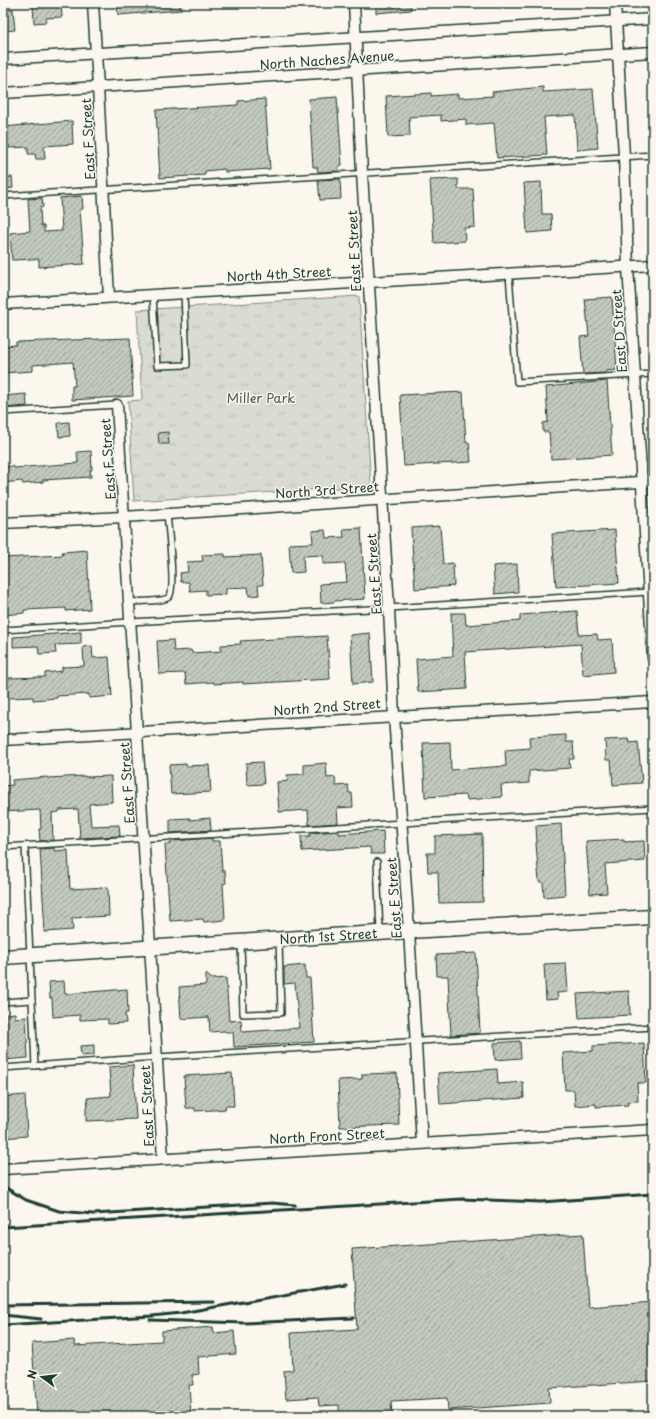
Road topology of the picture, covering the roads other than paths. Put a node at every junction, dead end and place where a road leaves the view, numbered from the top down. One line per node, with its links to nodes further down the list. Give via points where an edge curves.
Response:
1 (93, 3): 7 (street, East F Street)
2 (354, 3): 6 (street, East E Street)
3 (615, 3): 5 (street, East D Street)
4 (653, 19): 5 (street, North Naches Avenue)
5 (616, 22): 6 (street, North Naches Avenue); 9 (street, East D Street)
6 (355, 38): 7 (street, North Naches Avenue); 11 (street, East E Street)
7 (96, 52): 10 (street, North Naches Avenue); 12 (street, East F Street)
8 (653, 52): 9 (street, North Naches Avenue)
9 (618, 54): 11 (street, North Naches Avenue); 15 (street, East D Street)
10 (3, 59)
11 (357, 72): 12 (street, North Naches Avenue); 16 (street, East E Street)
12 (98, 87): 13 (street, North Naches Avenue); 17 (street, East F Street)
13 (3, 93)
14 (653, 154): 15 (lane)
15 (624, 156): 16 (lane); 20 (street, East D Street)
16 (362, 173): 17 (lane); 22 (street, East E Street)
17 (104, 189): 18 (lane); 25 (street, East F Street)
18 (3, 196)
19 (653, 265): 20 (street, North 4th Street)
20 (628, 267): 21 (street, North 4th Street); 28 (street, East D Street)
21 (509, 274): 22 (street, North 4th Street); 28 (lane, via 517,382)
22 (369, 282): 23 (street, North 4th Street); 33 (street, East E Street)
23 (184, 293): 24 (street, North 4th Street); 24 (lane, via 187,365 157,366)
24 (153, 295): 25 (street, North 4th Street)
25 (109, 297): 26 (street, North 4th Street)
26 (3, 304)
27 (653, 374): 28 (lane)
28 (635, 375): 32 (street, East D Street)
29 (117, 405): 30 (lane); 35 (street, East F Street)
30 (3, 412)
31 (653, 481): 32 (street, North 3rd Street)
32 (642, 482): 33 (street, North 3rd Street); 37 (street, East D Street)
33 (382, 500): 34 (street, North 3rd Street); 39 (street, East E Street)
34 (167, 514): 35 (street, North 3rd Street); 38 (lane, via 172,591 164,600)
35 (124, 517): 36 (street, North 3rd Street); 38 (street, East F Street)
36 (3, 523)
37 (651, 592): 39 (lane); 42 (street, East D Street)
38 (129, 602): 40 (street, East F Street)
39 (389, 608): 40 (lane); 44 (street, East E Street)
40 (130, 622): 41 (lane); 45 (street, East F Street)
41 (3, 630)
42 (653, 658)
43 (653, 702): 44 (street, North 2nd Street)
44 (394, 716): 45 (street, North 2nd Street); 48 (street, East E Street)
45 (137, 732): 46 (street, North 2nd Street); 49 (street, East F Street)
46 (3, 740)
47 (653, 808): 48 (lane)
48 (402, 823): 49 (lane); 54 (street, East E Street)
49 (144, 840): 50 (lane); 58 (street, East F Street)
50 (25, 846): 51 (lane); 59 (lane)
51 (3, 847)
52 (377, 862): 55 (lane)
53 (653, 917): 54 (main road, North 1st Street)
54 (409, 931): 55 (main road, North 1st Street); 64 (street, East E Street)
55 (380, 933): 56 (main road, North 1st Street)
56 (279, 939): 57 (main road, North 1st Street); 57 (lane, via 281,1013 244,1014)
57 (241, 941): 58 (main road, North 1st Street)
58 (150, 947): 59 (main road, North 1st Street); 65 (street, East F Street)
59 (30, 955): 60 (main road, North 1st Street); 61 (lane)
60 (3, 957)
61 (32, 1000): 62 (lane); 66 (lane)
62 (3, 1002)
63 (653, 1027): 64 (lane)
64 (416, 1042): 65 (lane); 69 (street, East E Street)
65 (157, 1057): 66 (lane); 70 (street, East F Street)
66 (36, 1066): 67 (lane)
67 (3, 1068)
68 (653, 1130): 69 (street, North Front Street)
69 (422, 1144): 70 (street, North Front Street)
70 (163, 1159): 71 (street, North Front Street)
71 (3, 1170)

